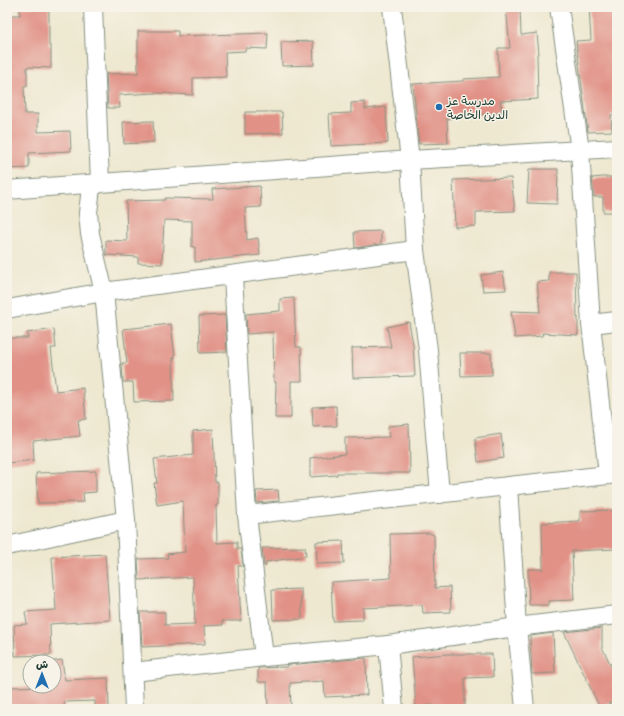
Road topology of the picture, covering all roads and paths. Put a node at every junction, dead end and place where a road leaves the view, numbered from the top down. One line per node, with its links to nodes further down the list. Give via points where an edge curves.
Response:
1 (92, 7): 7 (street)
2 (392, 7): 6 (street)
3 (559, 7): 5 (street)
4 (617, 148): 5 (street)
5 (580, 150): 6 (street); 14 (street)
6 (410, 160): 7 (street); 9 (street)
7 (100, 183): 8 (street); 11 (street, via 91,186 88,213 90,234)
8 (7, 190)
9 (415, 250): 10 (street); 17 (street, via 428,350)
10 (233, 276): 11 (street); 18 (street)
11 (104, 292): 12 (street); 19 (street)
12 (7, 309)
13 (617, 321): 14 (street)
14 (591, 324): 15 (street)
15 (613, 474): 16 (street)
16 (508, 486): 17 (street); 22 (street)
17 (440, 494): 18 (street)
18 (247, 516): 24 (street)
19 (126, 520): 20 (street); 25 (street)
20 (7, 546)
21 (617, 615): 22 (street)
22 (517, 627): 23 (street); 28 (street)
23 (388, 645): 24 (street); 27 (street)
24 (264, 657): 25 (street)
25 (133, 672): 26 (street)
26 (134, 709)
27 (394, 709)
28 (525, 709)

